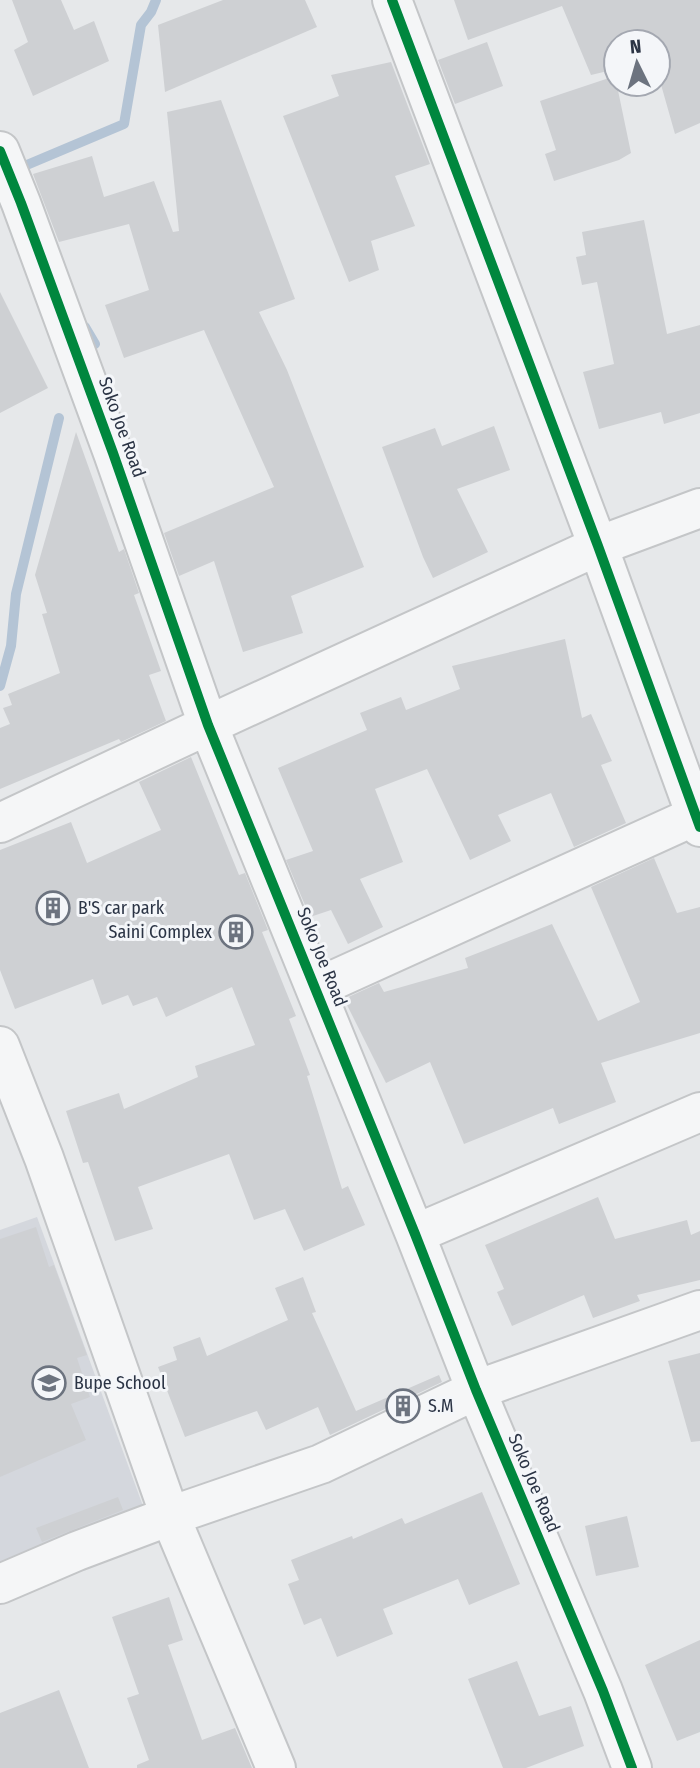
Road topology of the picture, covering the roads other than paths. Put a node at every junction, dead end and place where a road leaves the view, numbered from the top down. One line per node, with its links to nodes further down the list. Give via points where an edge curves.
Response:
1 (391, 0): 4 (street)
2 (0, 151): 5 (street, Soko Joe Road, via 109,440)
3 (700, 508): 4 (street)
4 (598, 546): 5 (street); 6 (street)
5 (208, 725): 7 (street); 8 (street, Soko Joe Road)
6 (698, 821): 8 (street)
7 (0, 823)
8 (316, 988): 11 (street, Soko Joe Road)
9 (0, 1046): 14 (street)
10 (700, 1112): 11 (street)
11 (415, 1234): 13 (street, Soko Joe Road)
12 (700, 1310): 13 (street)
13 (476, 1390): 14 (street, via 321,1464); 17 (street, Soko Joe Road)
14 (170, 1516): 15 (street); 16 (street)
15 (0, 1584)
16 (276, 1768)
17 (632, 1768)

